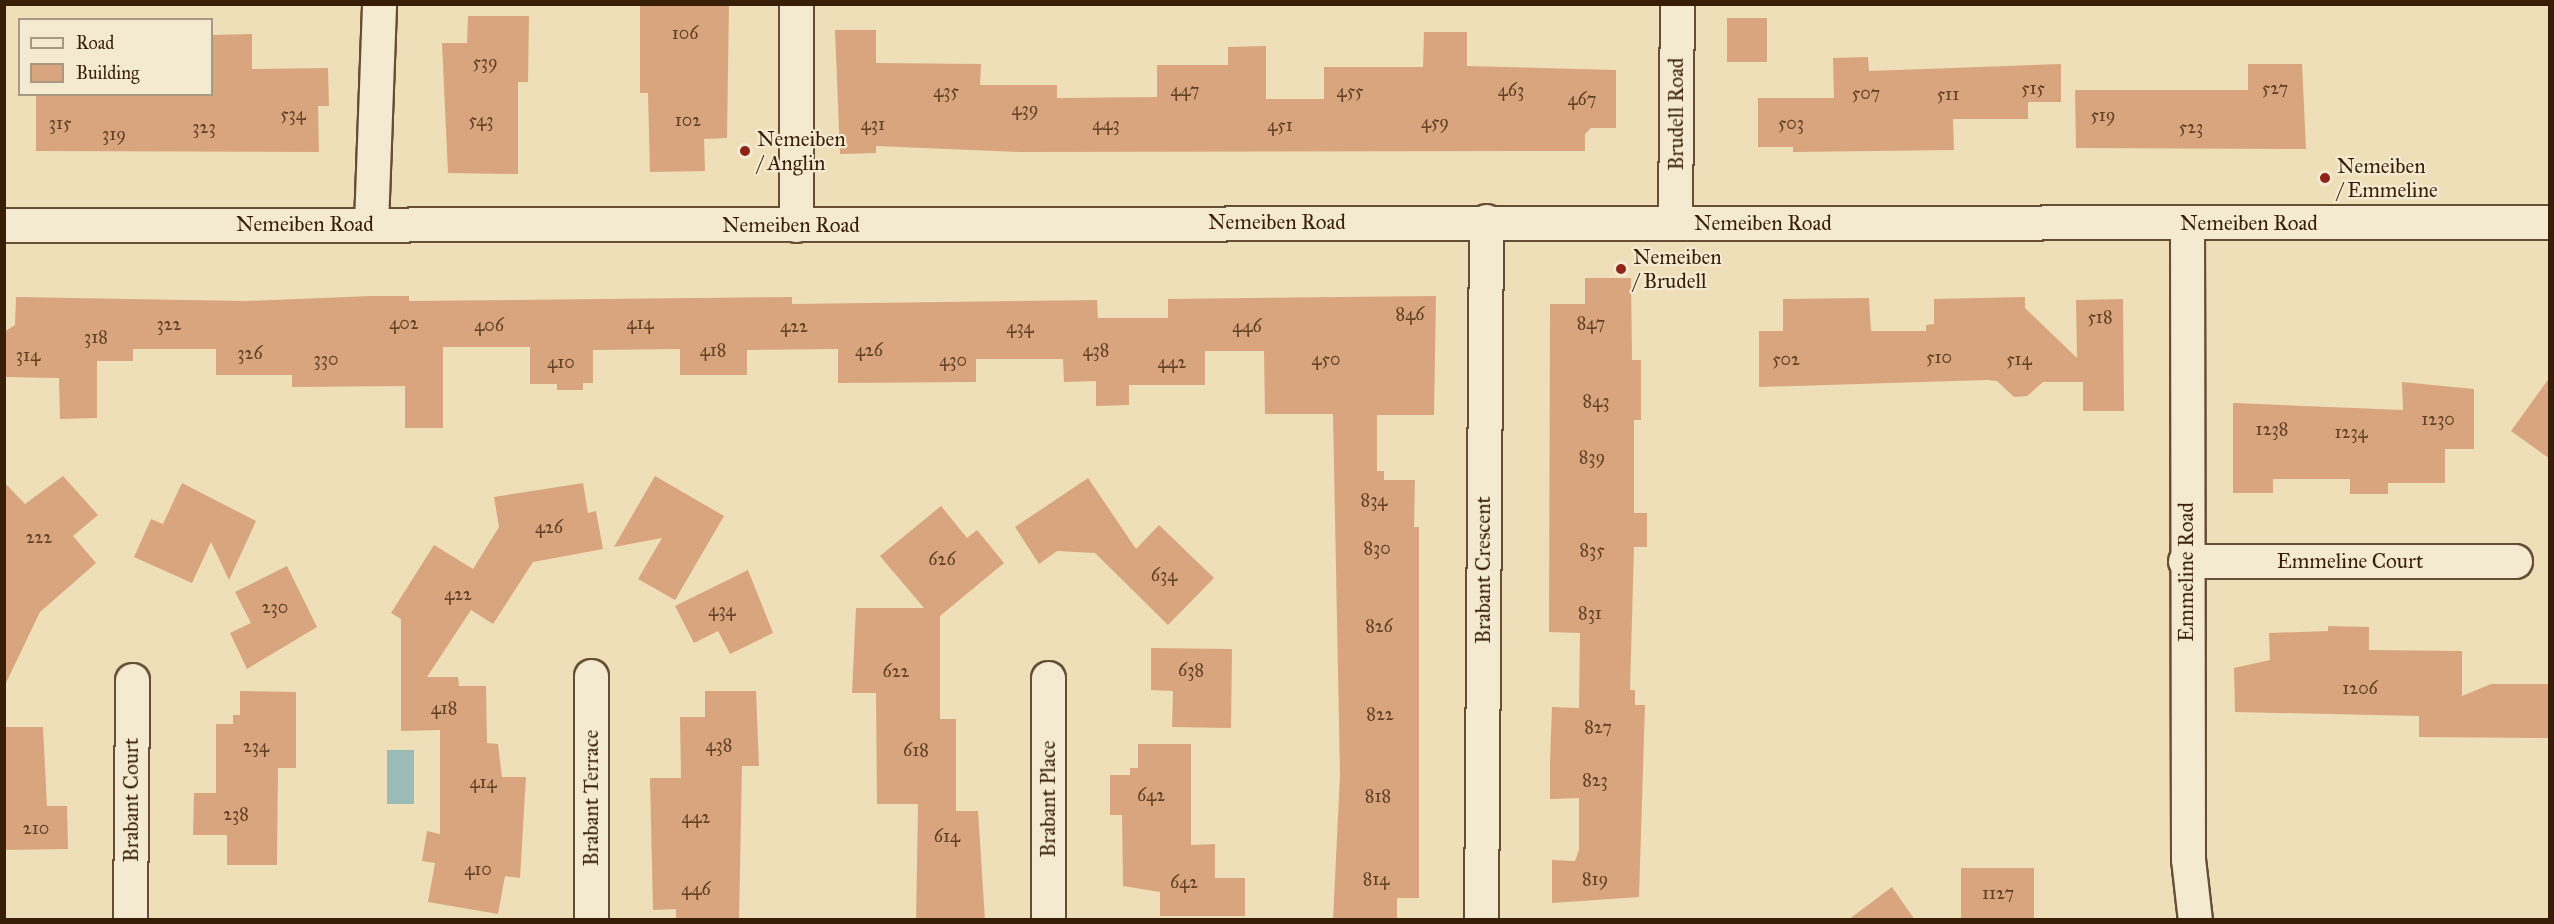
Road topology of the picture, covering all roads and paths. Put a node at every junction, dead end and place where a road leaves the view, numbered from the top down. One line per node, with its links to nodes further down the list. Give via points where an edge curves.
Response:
1 (379, 4): 8 (street)
2 (796, 4): 10 (street)
3 (1677, 4): 6 (street, Brudell Road)
4 (1485, 221): 6 (street, Nemeiben Road); 10 (street, Nemeiben Road); 19 (street, Brabant Crescent)
5 (2550, 222): 7 (street, Nemeiben Road)
6 (1675, 223): 7 (street, Nemeiben Road)
7 (2187, 223): 11 (street, Emmeline Road)
8 (371, 224): 9 (street, Nemeiben Road); 10 (street, Nemeiben Road)
9 (4, 225)
10 (796, 225)
11 (2185, 561): 12 (street, Emmeline Court); 20 (street, Emmeline Road, via 2188,859)
12 (2515, 561)
13 (591, 676): 17 (street, Brabant Terrace)
14 (1048, 678): 18 (street, Brabant Place)
15 (132, 680): 16 (street, Brabant Court)
16 (130, 920)
17 (591, 920)
18 (1047, 920)
19 (1481, 920)
20 (2196, 920)

